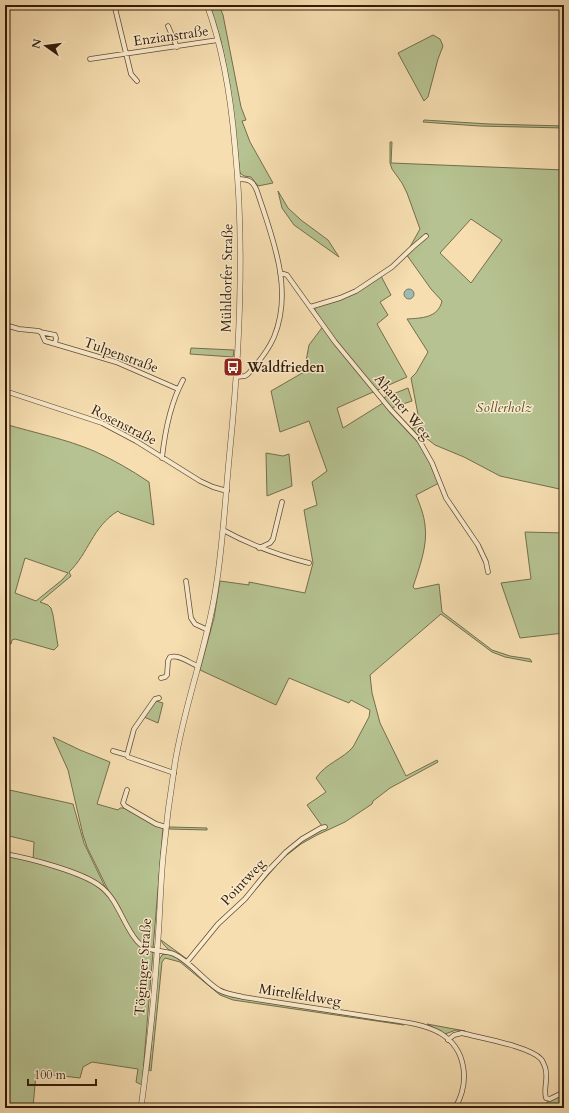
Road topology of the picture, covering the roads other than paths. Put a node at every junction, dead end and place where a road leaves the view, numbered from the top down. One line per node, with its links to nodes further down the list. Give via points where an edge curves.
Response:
1 (207, 5): 4 (street, Mühldorfer Straße)
2 (115, 8): 6 (street, Enzianstraße)
3 (168, 26): 5 (street)
4 (218, 40): 5 (street, Enzianstraße); 9 (street, Mühldorfer Straße, via 231,107)
5 (177, 47): 6 (street, Enzianstraße)
6 (126, 54): 7 (street, Enzianstraße); 8 (street, Enzianstraße, via 132,77)
7 (90, 59)
8 (137, 81)
9 (238, 179): 11 (street, via 254,183); 16 (street, Mühldorfer Straße, via 240,263)
10 (426, 236): 12 (street, via 392,267 356,291)
11 (280, 273): 12 (street, Ahamer Weg, via 287,275); 16 (street, via 281,309 274,337 248,374)
12 (310, 307): 27 (street, Ahamer Weg, via 390,410 414,433 432,463 446,498 478,545)
13 (5, 325): 14 (street, Tulpenstraße)
14 (40, 332): 15 (street, Tulpenstraße, via 45,341); 15 (street, Tulpenstraße, via 55,335)
15 (56, 344): 18 (street, Tulpenstraße, via 116,362)
16 (236, 377): 21 (street, Mühldorfer Straße)
17 (183, 380): 18 (street)
18 (178, 388): 20 (street, via 168,416)
19 (5, 391): 20 (street, Rosenstraße, via 96,421)
20 (162, 458): 21 (street, Rosenstraße, via 200,482)
21 (227, 491): 23 (street, Mühldorfer Straße)
22 (282, 502): 25 (street, via 273,539)
23 (223, 530): 24 (street, Mühldorfer Straße); 25 (street)
24 (222, 539): 29 (street, Töginger Straße)
25 (259, 548): 26 (street)
26 (308, 563)
27 (488, 572)
28 (186, 581): 29 (street, via 193,622)
29 (208, 630): 30 (street, Töginger Straße)
30 (198, 666): 31 (street, via 172,656 168,661 167,675); 35 (street, Töginger Straße, via 184,719)
31 (161, 678)
32 (159, 698): 34 (street, via 134,729)
33 (113, 751): 34 (street)
34 (127, 755): 35 (street)
35 (174, 773): 37 (street, Töginger Straße)
36 (127, 790): 37 (street, via 125,806)
37 (166, 827): 40 (street, Töginger Straße)
38 (325, 827): 41 (street, Pointweg, via 302,838 286,852 245,899 218,924)
39 (5, 854): 40 (street, Mittelfeldweg, via 33,860 96,882 109,893 138,943)
40 (157, 951): 41 (street, Mittelfeldweg, via 172,954); 44 (street, Töginger Straße)
41 (187, 962): 42 (street, Mittelfeldweg, via 218,989 229,994 416,1025 431,1029)
42 (448, 1040): 43 (street, via 462,1033 522,1048 542,1060 547,1073 547,1099); 45 (street, Mittelfeldweg, via 457,1050 464,1069 462,1095)
43 (564, 1092)
44 (142, 1108)
45 (455, 1108)

